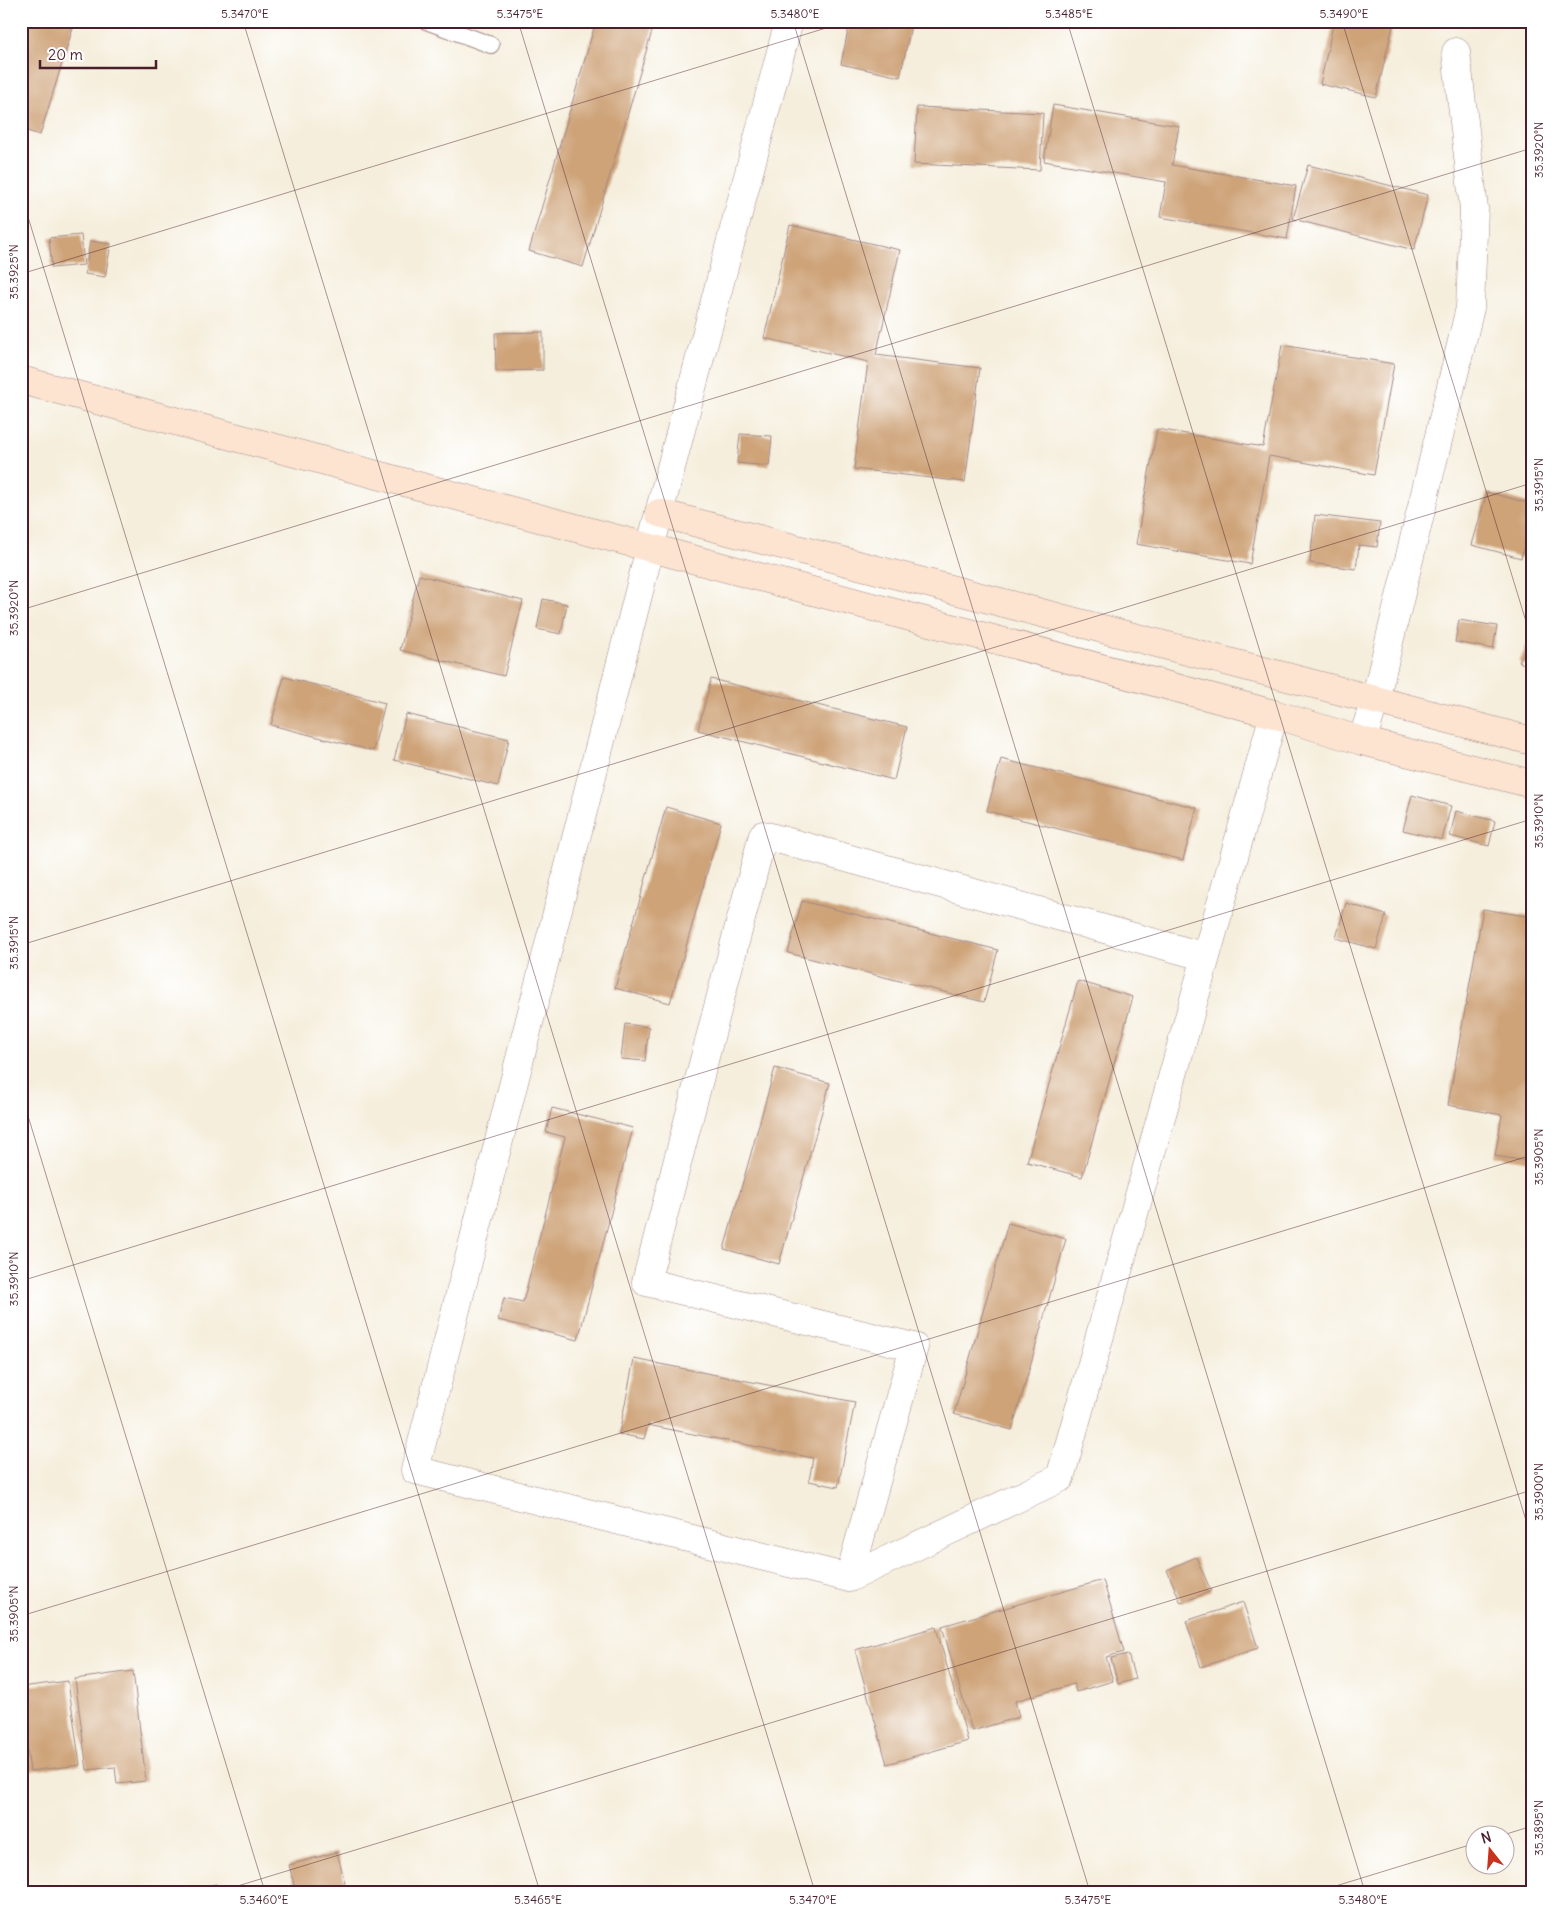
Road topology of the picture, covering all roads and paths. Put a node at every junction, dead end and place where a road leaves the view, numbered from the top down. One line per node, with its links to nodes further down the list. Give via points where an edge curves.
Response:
1 (426, 21): 3 (lane)
2 (789, 21): 6 (street)
3 (491, 45)
4 (1456, 52): 8 (street, via 1474,209 1470,308)
5 (21, 380): 7 (street)
6 (659, 513): 7 (street); 8 (street)
7 (650, 548): 9 (street); 14 (street, via 415,1470)
8 (1375, 700): 10 (street); 11 (street)
9 (1274, 714): 10 (street); 13 (street)
10 (1362, 741): 12 (street)
11 (1532, 741)
12 (1532, 784)
13 (1206, 957): 14 (street, via 1060,1478); 14 (street, via 764,835 646,1282 914,1347)
14 (849, 1578)

